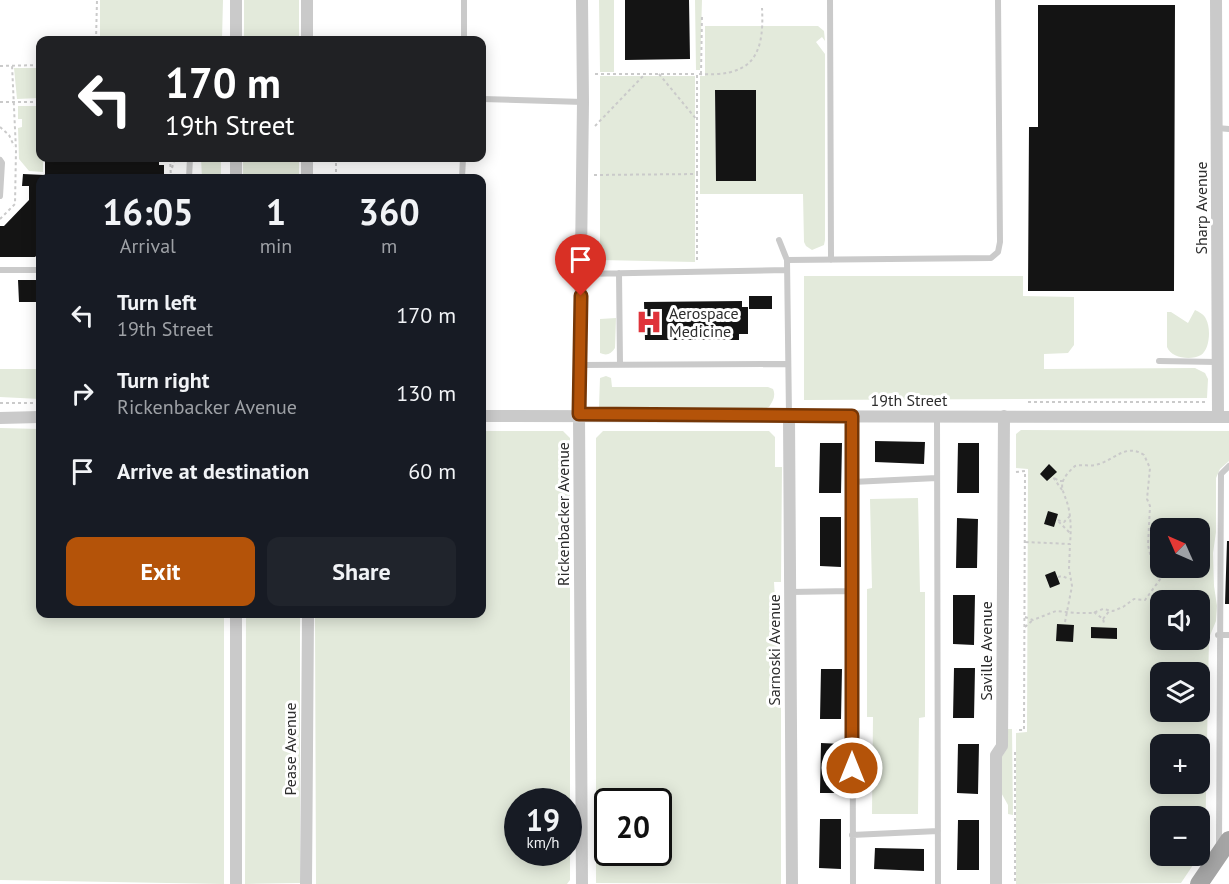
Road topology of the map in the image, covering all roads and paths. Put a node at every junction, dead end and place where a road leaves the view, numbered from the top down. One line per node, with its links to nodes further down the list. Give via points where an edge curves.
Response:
1 (97, 0): 11 (path)
2 (236, 0): 12 (street)
3 (307, 0): 13 (street)
4 (464, 0): 14 (lane)
5 (582, 0): 18 (street, Rickenbacker Avenue)
6 (830, 0): 44 (lane)
7 (998, 0): 44 (lane, via 998,252 991,258)
8 (1216, 0): 30 (street, Sharp Avenue)
9 (762, 8): 22 (path, via 760,42 750,63 730,74)
10 (702, 14): 22 (path)
11 (96, 36)
12 (236, 36)
13 (307, 36)
14 (464, 36)
15 (12, 65): 16 (path); 17 (path); 25 (path)
16 (36, 65)
17 (0, 66)
18 (583, 74): 19 (path); 27 (street, Rickenbacker Avenue)
19 (645, 74): 20 (path); 31 (path)
20 (659, 74): 21 (path); 28 (path)
21 (697, 74): 22 (path); 28 (path)
22 (701, 74)
23 (486, 99): 27 (lane)
24 (0, 102): 25 (path)
25 (15, 102): 26 (path); 32 (path)
26 (36, 102)
27 (583, 102): 31 (street, Rickenbacker Avenue)
28 (697, 120): 37 (path)
29 (0, 127): 32 (path)
30 (1223, 129): 41 (street, Sharp Avenue)
31 (583, 139): 38 (street, Rickenbacker Avenue)
32 (16, 150): 40 (path, via 15,204)
33 (0, 160): 39 (lane)
34 (170, 162): 36 (path)
35 (174, 162): 36 (path)
36 (171, 171)
37 (697, 174): 38 (path); 48 (path)
38 (582, 175): 50 (street, Rickenbacker Avenue)
39 (0, 196)
40 (0, 219)
41 (1223, 234): 51 (street, Sharp Avenue)
42 (779, 240): 43 (lane)
43 (787, 260): 44 (lane); 47 (lane)
44 (831, 260)
45 (0, 270): 46 (lane)
46 (36, 270)
47 (787, 270): 48 (lane); 55 (lane)
48 (696, 272): 49 (lane)
49 (619, 273): 50 (lane); 54 (lane)
50 (581, 274): 56 (street, Rickenbacker Avenue)
51 (1223, 337): 53 (street, Sharp Avenue)
52 (1159, 360): 53 (lane)
53 (1218, 362): 65 (street, Sharp Avenue)
54 (620, 364): 55 (lane); 56 (lane)
55 (788, 364): 61 (lane)
56 (580, 365): 59 (street, Rickenbacker Avenue)
57 (0, 403): 58 (path)
58 (36, 403)
59 (579, 414): 60 (street, 19th Street); 61 (street, 19th Street); 102 (street, Rickenbacker Avenue)
60 (486, 416)
61 (789, 416): 62 (street, 19th Street); 83 (street, Sarnoski Avenue)
62 (852, 416): 63 (street, 19th Street); 72 (lane)
63 (937, 416): 64 (street, 19th Street); 70 (lane)
64 (1004, 416): 65 (street, 19th Street); 106 (street, Saville Avenue, via 1002,746 996,755)
65 (1223, 416)
66 (36, 417): 67 (street)
67 (0, 418)
68 (1229, 466): 93 (lane, via 1221,474)
69 (1015, 472): 76 (path, via 1025,471)
70 (937, 478): 72 (lane); 97 (lane)
71 (1064, 481): 73 (path); 73 (path, via 1053,477); 84 (path, via 1075,466 1100,464 1118,453 1140,452 1148,462 1148,545 1153,566 1161,578 1145,600 1134,599 1118,610)
72 (852, 482): 82 (lane)
73 (1062, 490): 74 (path)
74 (1070, 516): 75 (path); 75 (path, via 1064,522 1057,520)
75 (1071, 534): 77 (path)
76 (1025, 542): 77 (path); 87 (path)
77 (1070, 544): 78 (path)
78 (1069, 568): 79 (path); 81 (path)
79 (1062, 576): 80 (path); 81 (path)
80 (1058, 577)
81 (1070, 580): 85 (path)
82 (852, 591): 83 (lane); 98 (lane)
83 (790, 592): 103 (street, Sarnoski Avenue)
84 (1110, 610): 86 (path); 86 (path, via 1103,621)
85 (1067, 612): 86 (path); 90 (path, via 1056,611); 91 (path)
86 (1094, 612)
87 (1025, 617): 90 (path); 92 (path)
88 (236, 618): 100 (street)
89 (308, 618): 101 (street, Pease Avenue)
90 (1034, 620): 92 (path)
91 (1065, 622)
92 (1025, 627): 95 (path, via 1024,730)
93 (1218, 635): 94 (lane); 99 (lane)
94 (1229, 635)
95 (1015, 730)
96 (1015, 741): 107 (path)
97 (938, 831): 98 (lane); 105 (lane)
98 (852, 835): 104 (lane)
99 (1224, 848): 108 (main road)
100 (236, 884)
101 (306, 884)
102 (582, 884)
103 (792, 884)
104 (853, 884)
105 (938, 884)
106 (996, 884)
107 (1015, 884)
108 (1199, 884)

